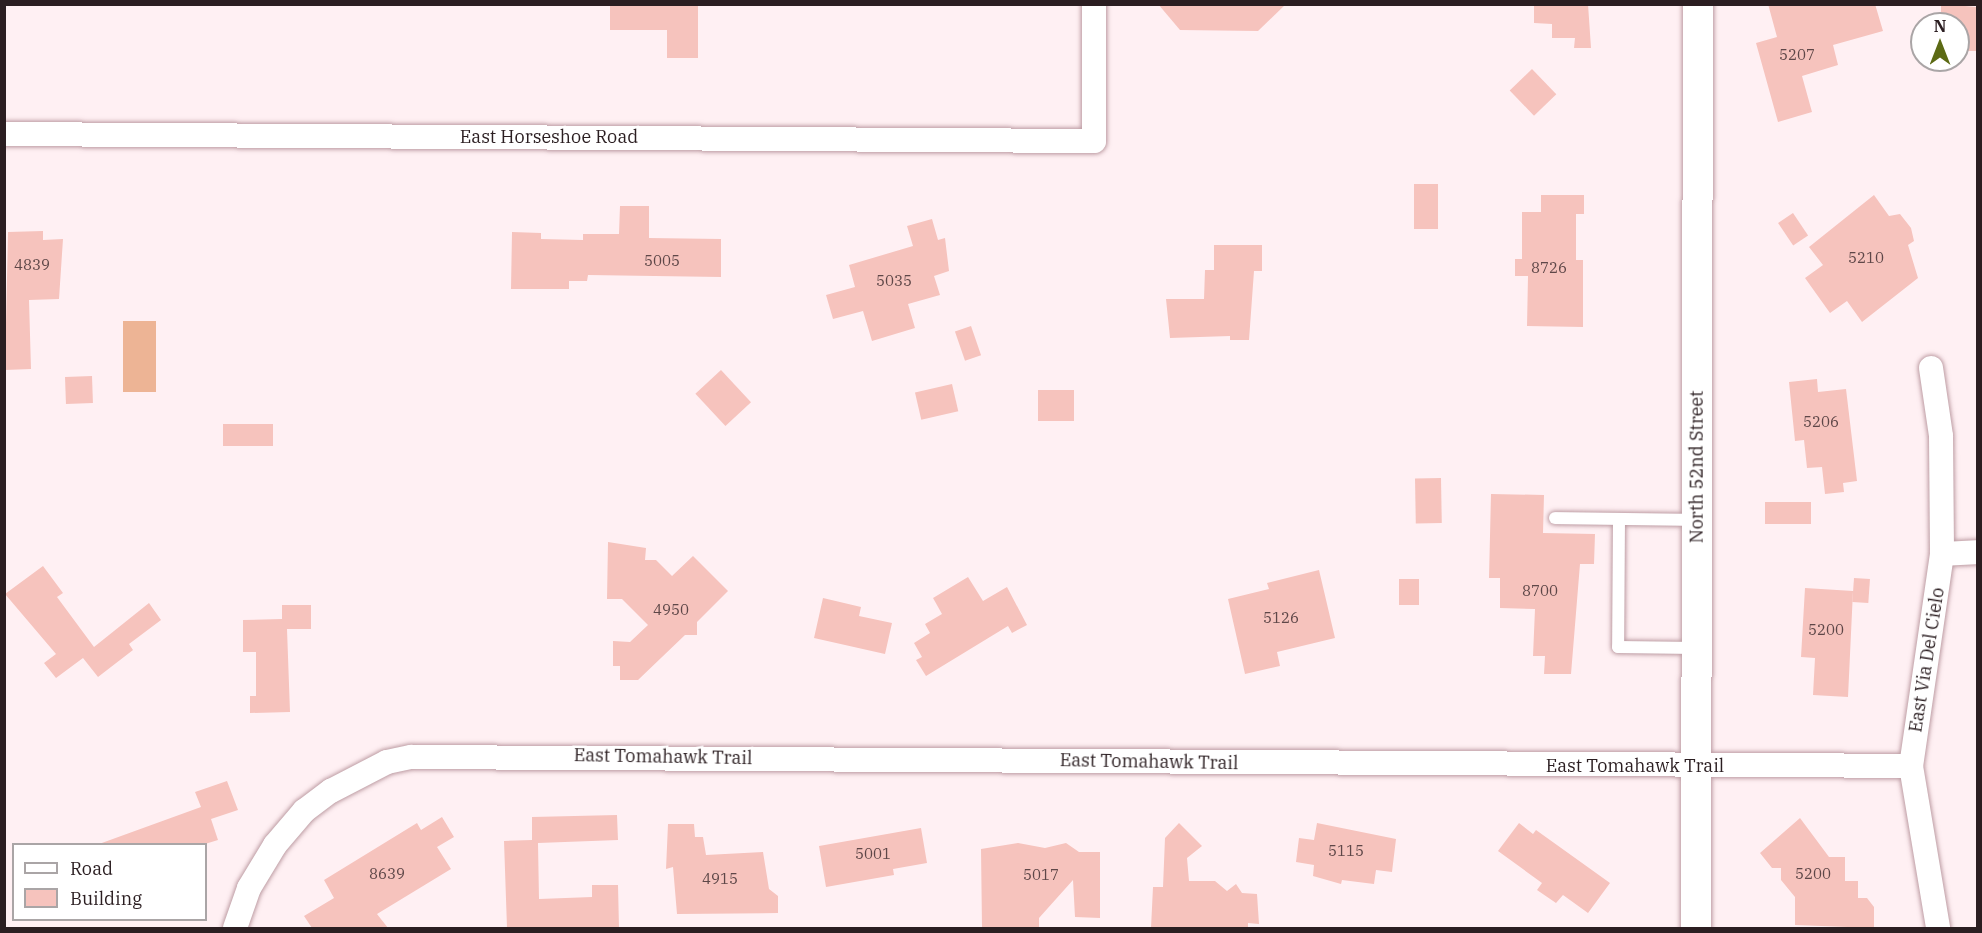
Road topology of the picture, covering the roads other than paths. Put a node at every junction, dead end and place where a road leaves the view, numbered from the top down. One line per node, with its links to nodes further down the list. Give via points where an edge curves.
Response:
1 (1094, 4): 3 (street, East Horseshoe Road, via 1094,141)
2 (1698, 4): 7 (street, North 52nd Street)
3 (4, 134)
4 (1931, 368): 9 (street, East Via Del Cielo, via 1941,436)
5 (1555, 518): 6 (lane)
6 (1619, 519): 7 (lane); 10 (lane, via 1618,647)
7 (1698, 520): 10 (street, North 52nd Street)
8 (1977, 552): 9 (street)
9 (1942, 554): 12 (street, East Via Del Cielo)
10 (1698, 648): 11 (street, North 52nd Street)
11 (1698, 766): 12 (street, East Tomahawk Trail); 13 (street, East Tomahawk Trail, via 435,755 387,762 331,791 304,812 275,845 254,879); 14 (street, North 52nd Street)
12 (1911, 766): 15 (street, East Via Del Cielo)
13 (235, 928)
14 (1696, 928)
15 (1938, 928)

